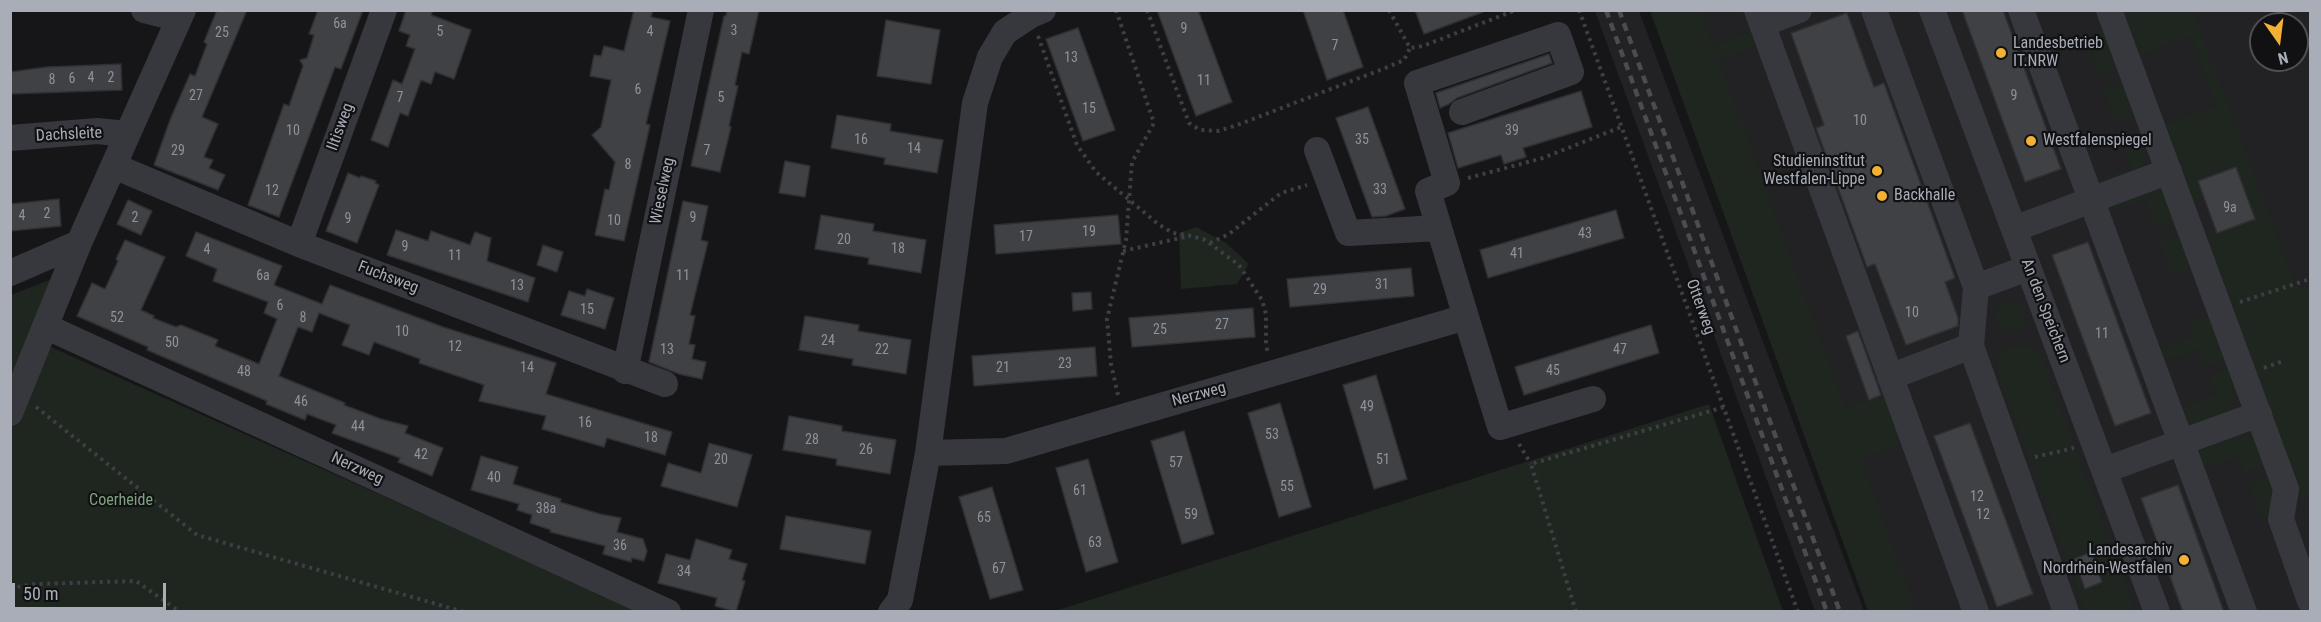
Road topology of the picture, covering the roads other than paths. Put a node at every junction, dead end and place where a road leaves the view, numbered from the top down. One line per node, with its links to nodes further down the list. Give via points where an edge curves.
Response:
1 (144, 10): 10 (street)
2 (384, 10): 22 (street, Iltisweg)
3 (701, 10): 29 (street, Wieselweg)
4 (1799, 10): 11 (street)
5 (1874, 10): 25 (street)
6 (1932, 10): 20 (street, An den Speichern)
7 (2021, 10): 18 (street)
8 (2109, 10): 17 (street)
9 (1037, 13): 36 (street, via 1005,32 990,57 975,103)
10 (181, 15): 13 (street)
11 (1760, 17): 30 (street)
12 (1462, 112): 19 (street, via 1571,72 1558,35 1417,82 1437,187)
13 (127, 134): 14 (street, Dachsleite, via 97,131); 16 (street)
14 (10, 138)
15 (1317, 150): 19 (street, via 1348,233)
16 (114, 166): 21 (street); 22 (street, Fuchsweg)
17 (2169, 171): 18 (street); 34 (street)
18 (2091, 200): 20 (street); 35 (street)
19 (1438, 228): 26 (street)
20 (2014, 229): 23 (street, An den Speichern)
21 (80, 243): 24 (street); 27 (street)
22 (299, 244): 29 (street, Fuchsweg)
23 (2028, 268): 25 (street); 37 (street, An den Speichern)
24 (10, 273)
25 (1976, 286): 28 (street)
26 (1466, 317): 32 (street, via 1500,427); 36 (street, Nerzweg, via 1006,451)
27 (46, 327): 33 (street); 41 (street, Nerzweg)
28 (1971, 346): 30 (street); 40 (street)
29 (626, 370): 31 (street, Fuchsweg)
30 (1890, 377): 43 (street)
31 (665, 384)
32 (1593, 399)
33 (15, 403)
34 (2259, 414): 35 (street); 38 (street, via 2286,489 2281,519)
35 (2181, 442): 37 (street); 45 (street)
36 (928, 453): 42 (street, via 900,600)
37 (2105, 470): 44 (street, An den Speichern)
38 (2300, 536): 39 (street)
39 (2310, 601)
40 (2063, 611)
41 (668, 612)
42 (891, 612)
43 (1976, 612)
44 (2157, 612)
45 (2244, 612)

